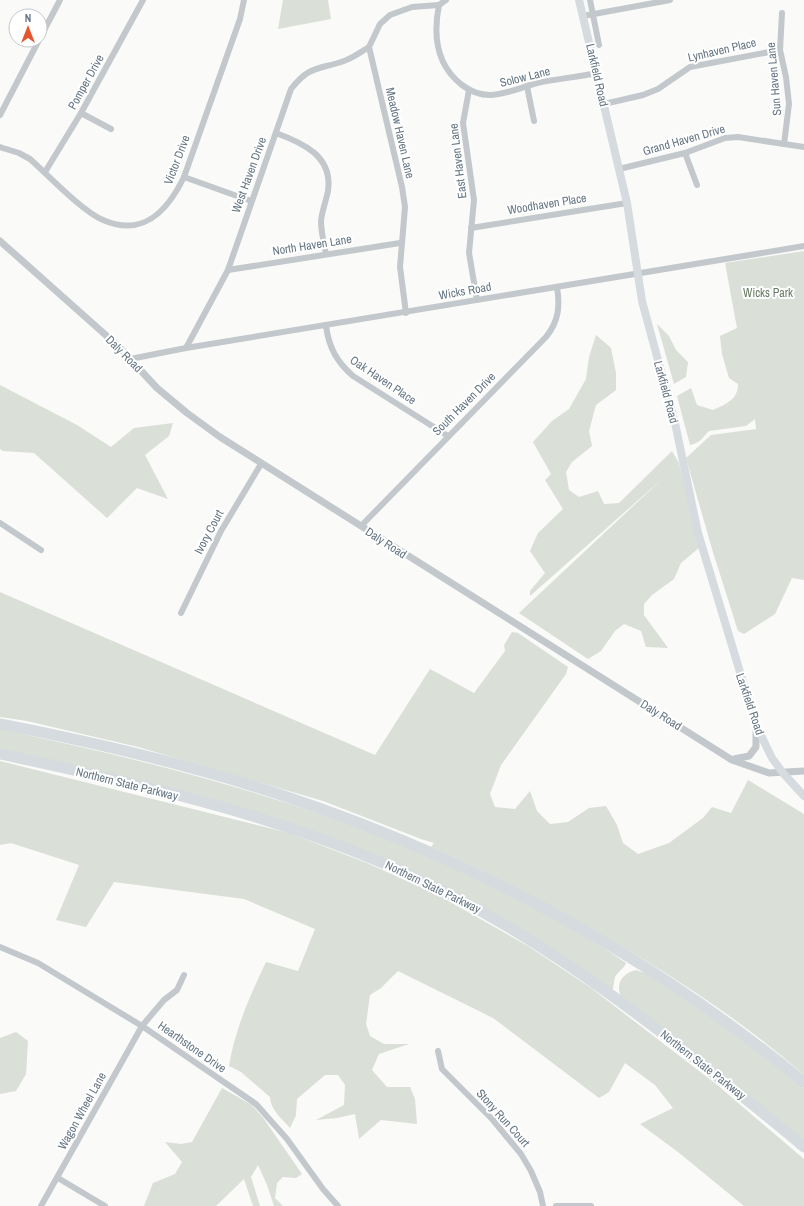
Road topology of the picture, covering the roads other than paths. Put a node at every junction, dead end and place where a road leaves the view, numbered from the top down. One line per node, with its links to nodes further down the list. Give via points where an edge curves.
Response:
1 (60, 0): 12 (street)
2 (142, 0): 21 (street, Pomper Drive)
3 (244, 0): 32 (street, Victor Drive, via 240,19)
4 (446, 0): 8 (street)
5 (579, 0): 11 (main road, Larkfield Road)
6 (590, 0): 10 (street, Larkfield Road)
7 (670, 0): 10 (street)
8 (439, 5): 15 (street, via 412,7 390,15 380,24); 19 (street, Solow Lane, via 435,23 439,53 451,75)
9 (782, 13): 16 (street, Sun Haven Lane)
10 (593, 14): 11 (street); 13 (street, Larkfield Road)
11 (583, 16): 17 (main road, Larkfield Road)
12 (48, 23)
13 (599, 45)
14 (35, 48): 22 (street)
15 (369, 48): 25 (street, West Haven Drive, via 345,60 311,69 300,77 291,89); 38 (street, Meadow Haven Lane, via 402,188 405,207)
16 (780, 50): 20 (street, Lynhaven Place, via 690,67 658,89); 26 (street, Sun Haven Lane, via 789,104)
17 (597, 73): 18 (street, Solow Lane); 20 (main road, Larkfield Road)
18 (527, 86): 19 (street, Solow Lane, via 497,95); 23 (street)
19 (469, 90): 36 (street, East Haven Lane, via 463,123 474,200)
20 (604, 104): 30 (main road, Larkfield Road)
21 (81, 113): 24 (street); 31 (street, Pomper Drive)
22 (0, 115)
23 (534, 121)
24 (112, 129)
25 (276, 133): 34 (street, West Haven Drive); 40 (street, via 301,142 324,164 328,190 321,220)
26 (784, 144): 28 (street, Grand Haven Drive); 29 (street, Grand Haven Drive, via 725,138)
27 (0, 147): 31 (street, Victor Drive, via 19,153)
28 (804, 147)
29 (685, 153): 30 (street, Grand Haven Drive); 33 (street)
30 (619, 169): 35 (main road, Larkfield Road)
31 (45, 172): 32 (street, Victor Drive, via 102,220 116,225 132,226 148,221 163,211 175,196)
32 (184, 177): 34 (street)
33 (697, 185)
34 (251, 201): 41 (street, West Haven Drive)
35 (626, 203): 36 (street, Woodhaven Place); 42 (main road, Larkfield Road)
36 (471, 228): 44 (street, East Haven Lane, via 469,253)
37 (0, 241): 48 (street, Daly Road)
38 (400, 243): 40 (street, North Haven Lane); 45 (street, Meadow Haven Lane, via 400,267)
39 (804, 246): 42 (street, Wicks Road)
40 (326, 254): 41 (street, North Haven Lane)
41 (228, 270): 47 (street, West Haven Drive)
42 (638, 273): 43 (street, Wicks Road); 56 (main road, Larkfield Road, via 642,301 675,423 698,533)
43 (557, 287): 44 (street, Wicks Road); 49 (street, South Haven Drive, via 559,311 554,327)
44 (477, 300): 45 (street, Wicks Road)
45 (406, 312): 46 (street, Wicks Road)
46 (326, 326): 47 (street, Wicks Road); 49 (street, Oak Haven Place, via 328,341 341,366)
47 (186, 348): 48 (street, Wicks Road)
48 (130, 359): 50 (street, Daly Road, via 157,388 186,413)
49 (448, 436): 52 (street, South Haven Drive)
50 (261, 464): 52 (street, Daly Road); 54 (street, Ivory Court, via 220,531)
51 (0, 523): 53 (street)
52 (360, 526): 58 (street, Daly Road)
53 (41, 550)
54 (181, 613)
55 (0, 724): 66 (highway, via 102,746 248,784 332,813 435,854 536,903 634,960 718,1016)
56 (756, 725): 58 (street, via 756,747 749,756); 60 (main road, Larkfield Road)
57 (0, 754): 67 (highway, Northern State Parkway, via 266,820 364,855 439,889 506,925 592,980 720,1078)
58 (732, 760): 60 (street, Daly Road, via 770,773)
59 (804, 771): 60 (street, Daly Road)
60 (783, 774): 61 (main road)
61 (804, 796)
62 (0, 947): 64 (street, Hearthstone Drive, via 38,963)
63 (184, 975): 64 (street, Wagon Wheel Lane, via 177,990 164,1000)
64 (142, 1026): 68 (street, Wagon Wheel Lane); 71 (street, Hearthstone Drive, via 256,1104 287,1139)
65 (438, 1052): 72 (street, Stony Run Court, via 442,1069 492,1119 521,1154 531,1170)
66 (804, 1082)
67 (804, 1148)
68 (58, 1178): 69 (street, Wagon Wheel Lane); 70 (street)
69 (41, 1206)
70 (106, 1206)
71 (338, 1206)
72 (543, 1206)
73 (556, 1206): 74 (street)
74 (591, 1206)

